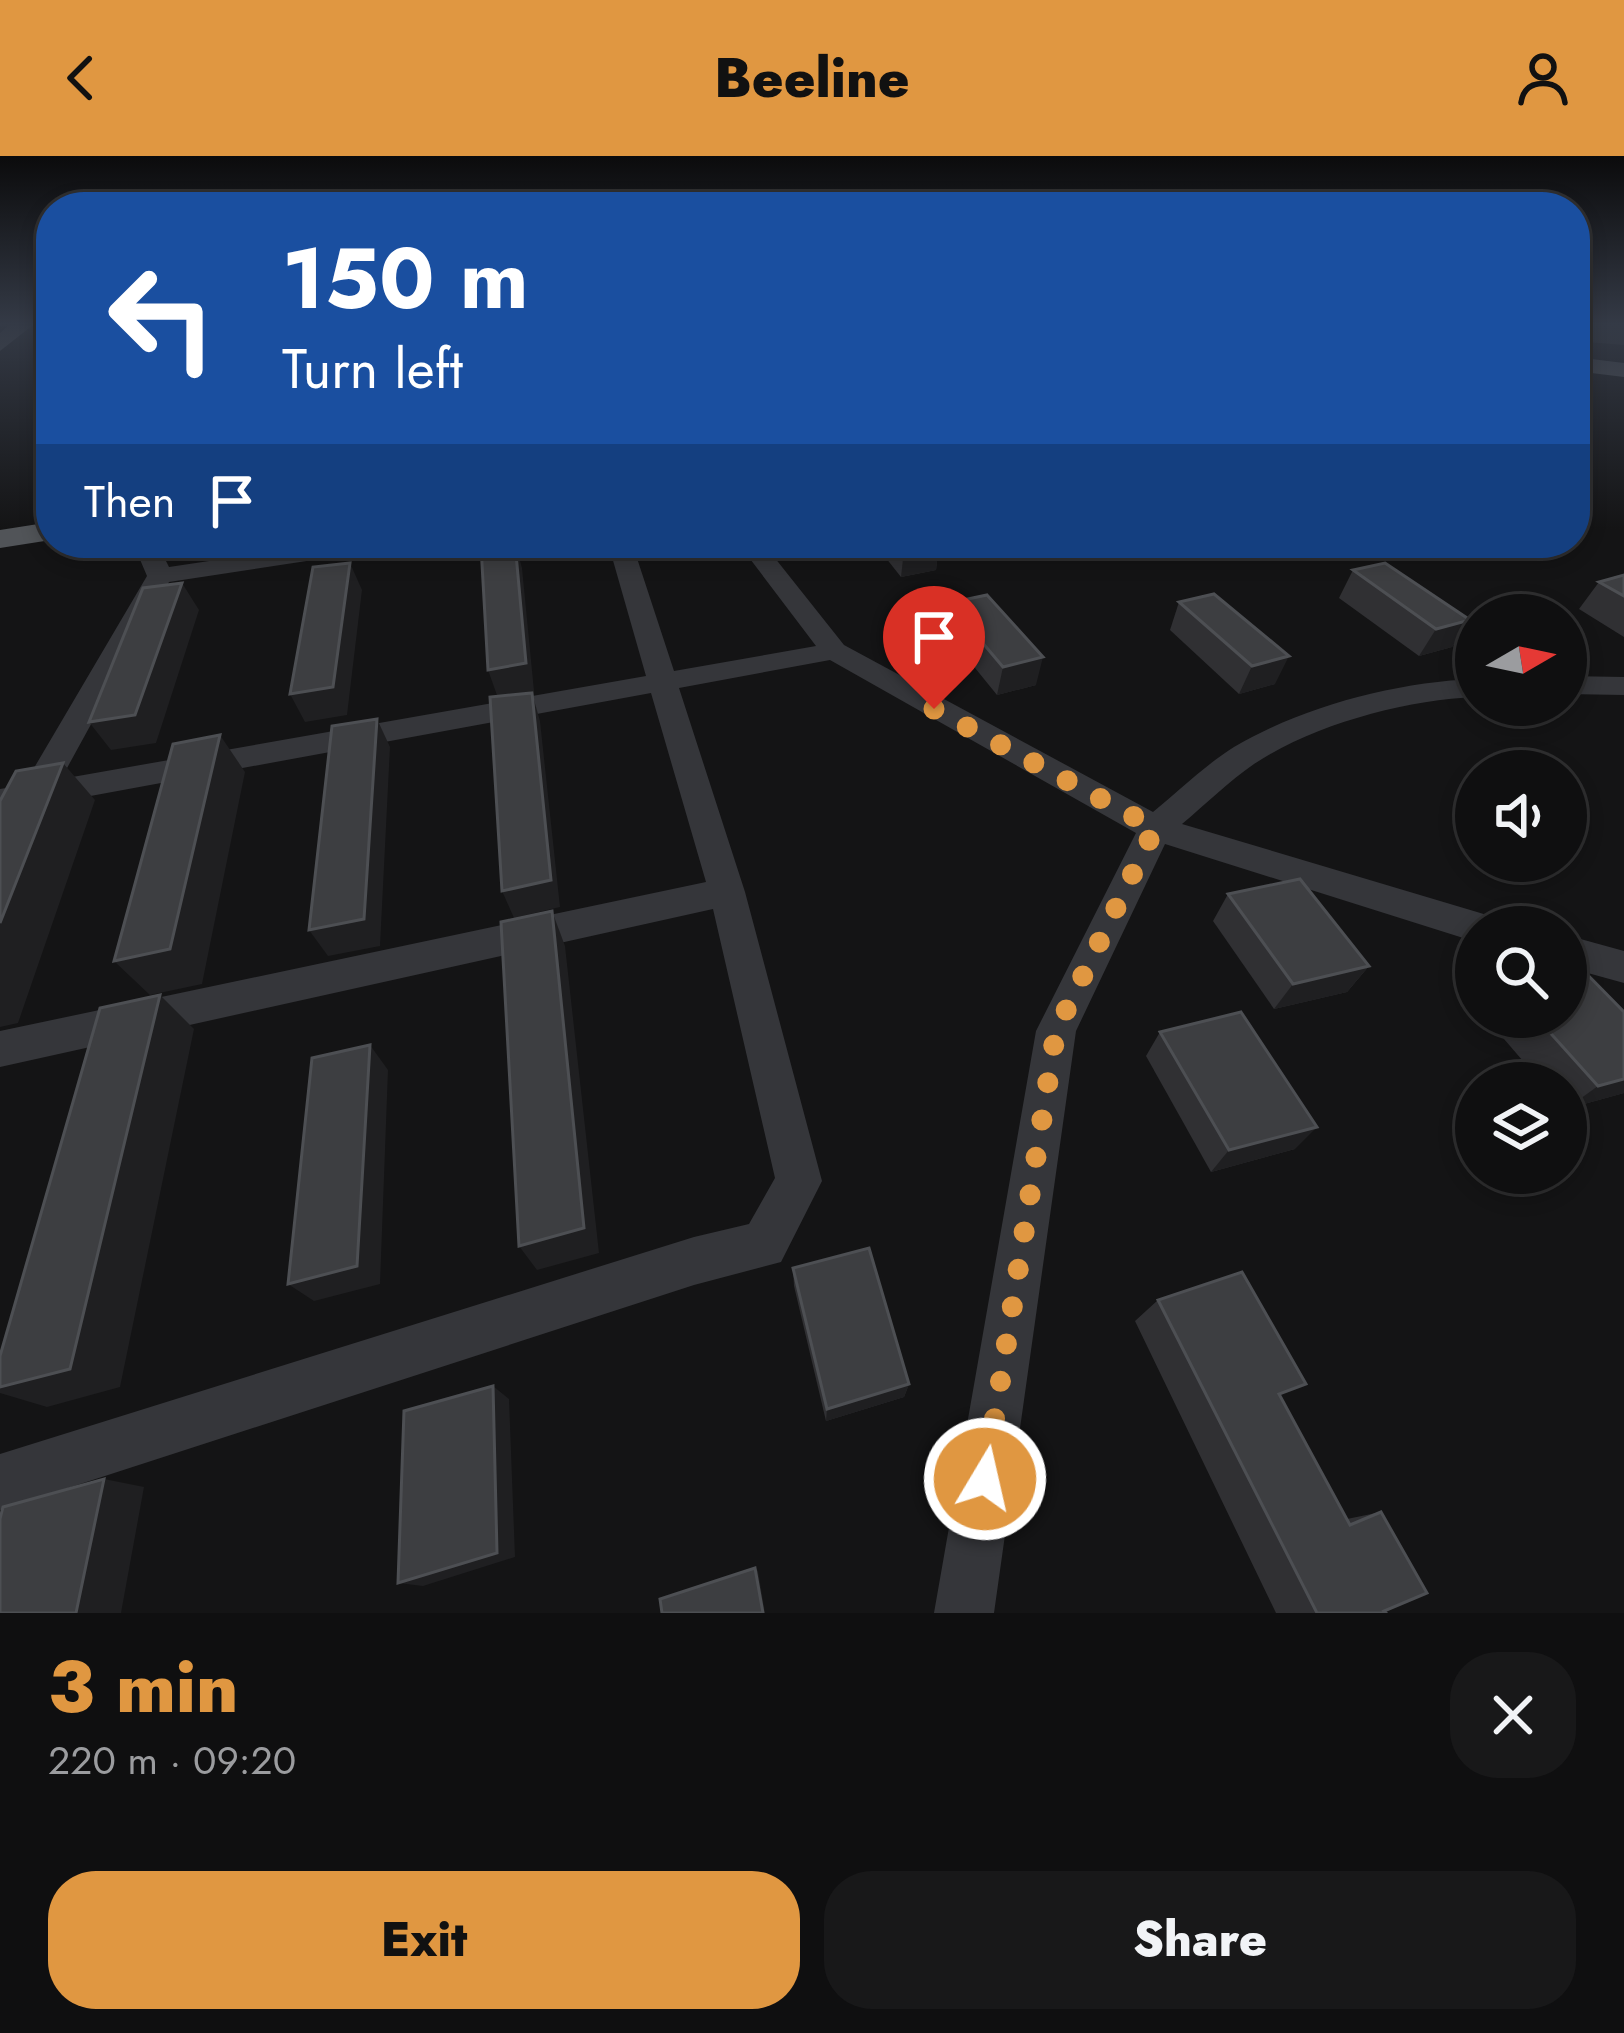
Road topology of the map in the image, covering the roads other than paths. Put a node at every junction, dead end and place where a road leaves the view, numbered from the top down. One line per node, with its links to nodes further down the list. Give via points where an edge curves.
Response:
1 (36, 517): 2 (main road)
2 (0, 523)
3 (36, 533): 4 (main road)
4 (0, 539)
5 (152, 558): 9 (street)
6 (279, 558): 9 (street)
7 (624, 558): 11 (street)
8 (762, 558): 10 (street)
9 (160, 576): 15 (street)
10 (834, 651): 11 (street); 17 (street)
11 (661, 682): 15 (street); 19 (street)
12 (1587, 685): 13 (street)
13 (1624, 686)
14 (1455, 689): 17 (street, via 1328,718 1245,755)
15 (35, 795): 16 (street); 18 (street)
16 (0, 801)
17 (1155, 828): 20 (street); 25 (street, via 1056,1031)
18 (0, 866)
19 (728, 892): 23 (street); 24 (street, via 799,1181 764,1245)
20 (1455, 920)
21 (1587, 957): 22 (street)
22 (1624, 967)
23 (0, 1049)
24 (0, 1482)
25 (964, 1613)

